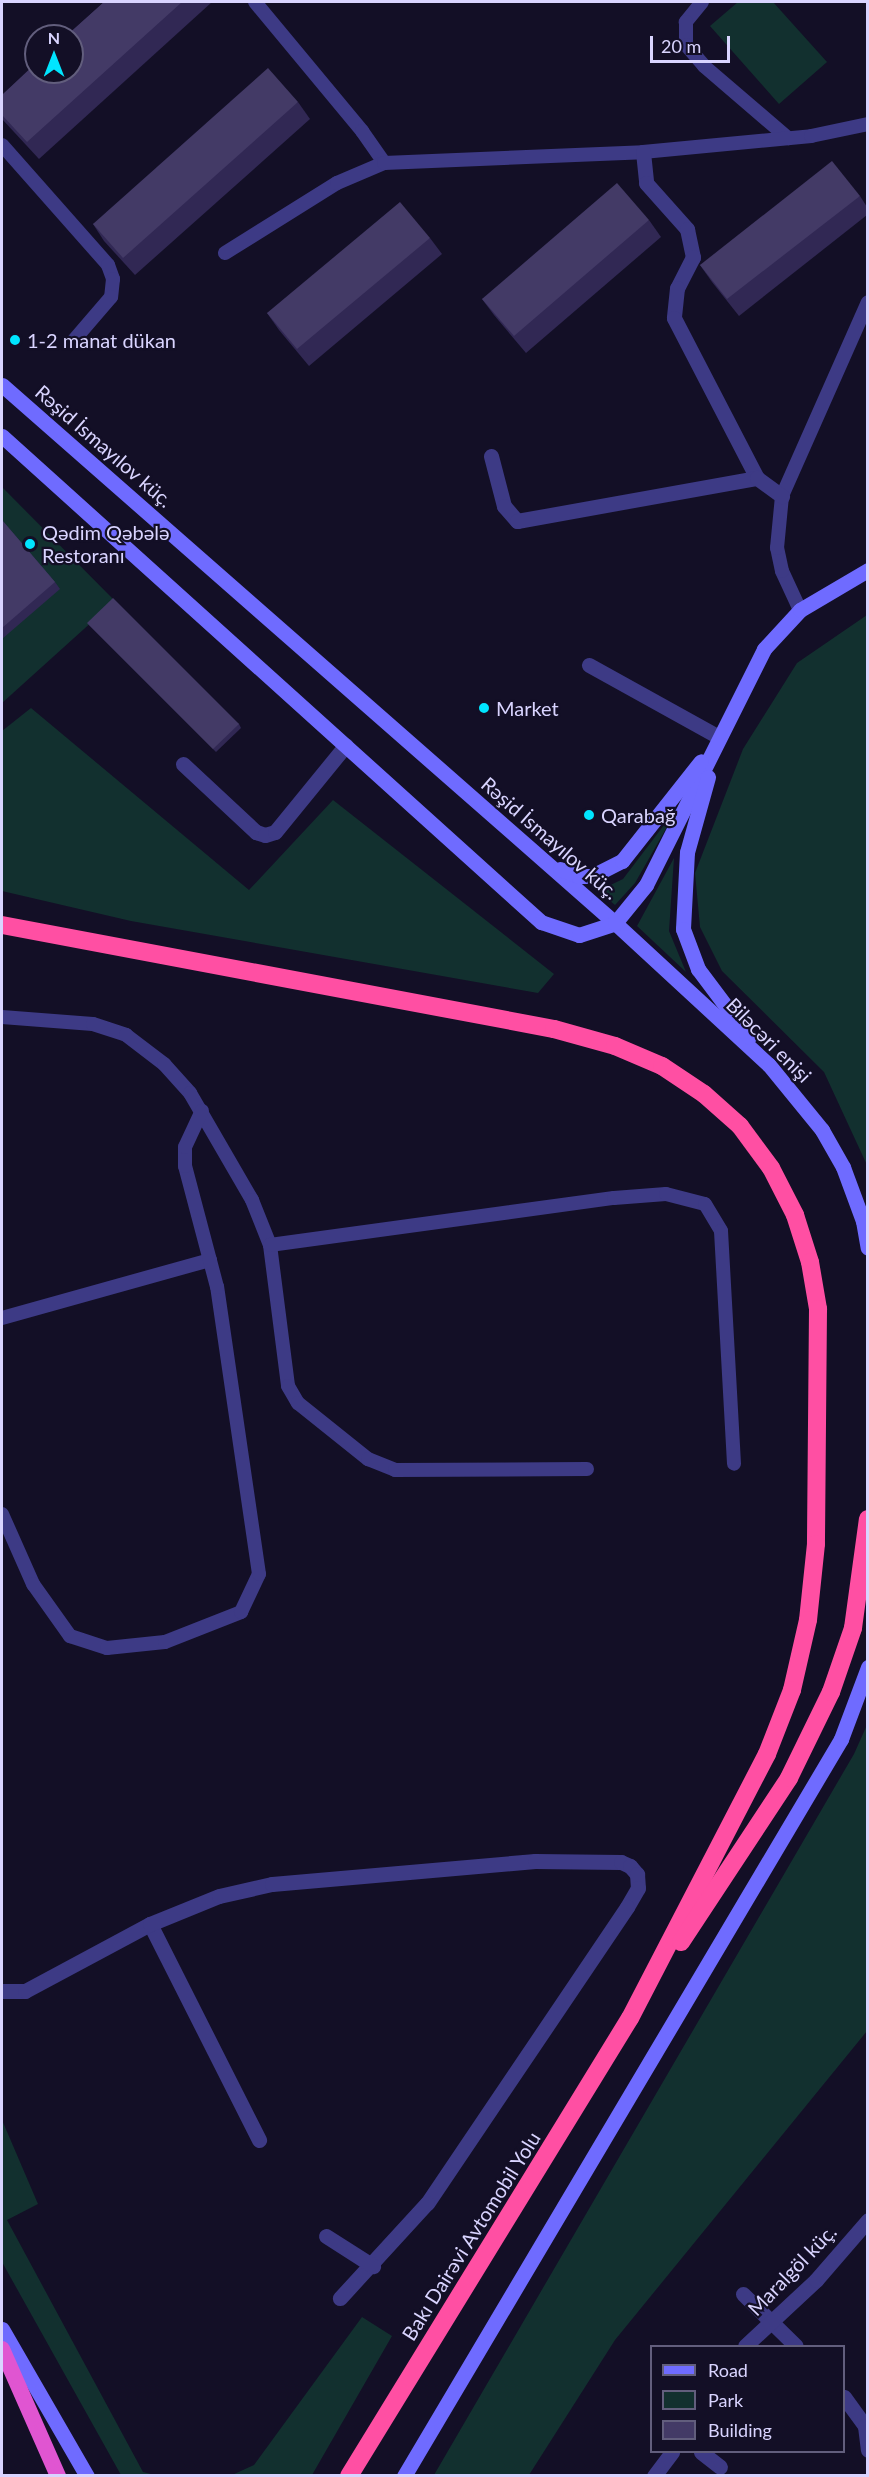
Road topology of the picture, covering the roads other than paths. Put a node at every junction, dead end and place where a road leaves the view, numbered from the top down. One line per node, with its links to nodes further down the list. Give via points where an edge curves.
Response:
1 (255, 2): 7 (lane)
2 (702, 2): 4 (lane, via 687,22 686,45 704,66)
3 (867, 124): 4 (lane)
4 (788, 138): 6 (lane)
5 (2, 145): 10 (lane, via 108,265 113,279 111,297)
6 (643, 152): 7 (lane); 14 (street, via 646,183 687,229 693,257 677,288 674,318)
7 (384, 163): 8 (lane, via 337,183)
8 (225, 254)
9 (867, 302): 15 (lane)
10 (74, 340)
11 (2, 385): 22 (main road, Rəşid İsmayılov küç.)
12 (2, 436): 20 (main road, Rəşid İsmayılov küç.)
13 (491, 456): 14 (street, via 504,506 518,521)
14 (758, 478): 15 (street)
15 (782, 496): 17 (lane, via 777,548 782,572)
16 (867, 570): 17 (main road)
17 (800, 610): 19 (main road, via 764,649)
18 (589, 665): 19 (street)
19 (719, 737): 22 (main road, via 622,861 592,876 578,876); 23 (main road, via 662,858); 26 (main road, via 687,852 683,929 698,969)
20 (346, 745): 21 (street, via 275,832 265,836); 23 (main road, Rəşid İsmayılov küç., via 541,922 579,935)
21 (183, 764)
22 (546, 862): 23 (main road, Rəşid İsmayılov küç.)
23 (615, 923): 26 (main road, Biləcəri enişi)
24 (2, 925): 39 (highway, via 554,1029 615,1046 662,1066 704,1094 740,1126 771,1168 795,1215 810,1262 818,1309 816,1544 808,1620 792,1690 767,1754)
25 (2, 1017): 27 (lane, via 93,1024 126,1035 164,1064)
26 (769, 1065): 29 (main road, Biləcəri enişi, via 822,1130 843,1167 863,1221)
27 (202, 1112): 28 (lane, via 252,1200); 30 (lane, via 185,1147 185,1166)
28 (270, 1245): 32 (lane, via 614,1198 666,1194 705,1204 721,1231); 33 (lane, via 288,1386 298,1403 368,1459 395,1470)
29 (867, 1248)
30 (210, 1260): 31 (lane); 34 (lane, via 259,1574 241,1612 165,1642 107,1648 70,1636 33,1584)
31 (2, 1318)
32 (734, 1464)
33 (587, 1469)
34 (2, 1514)
35 (867, 1519): 39 (highway, via 853,1628 842,1666 812,1735 789,1778)
36 (867, 1667): 59 (main road, via 861,1693 841,1739)
37 (150, 1924): 38 (street, via 25,1991); 40 (street); 43 (street, via 219,1896 272,1884 535,1862 621,1862 637,1874 638,1888 627,1907 427,2203)
38 (2, 1991)
39 (630, 2018): 58 (highway, Bakı Dairəvi Avtomobil Yolu)
40 (259, 2140)
41 (867, 2220): 46 (street, Maralgöl küç., via 816,2280)
42 (326, 2236): 43 (street)
43 (373, 2266): 45 (street)
44 (743, 2294): 46 (street)
45 (340, 2298)
46 (772, 2322): 48 (street, Maralgöl küç.); 49 (street)
47 (2, 2330): 57 (main road)
48 (746, 2345)
49 (795, 2345)
50 (2, 2349): 56 (highway)
51 (845, 2400): 52 (street, via 865,2426)
52 (867, 2450)
53 (670, 2453): 60 (street)
54 (703, 2453): 55 (street)
55 (720, 2467)
56 (58, 2475)
57 (87, 2475)
58 (349, 2475)
59 (404, 2475)
60 (654, 2475)

